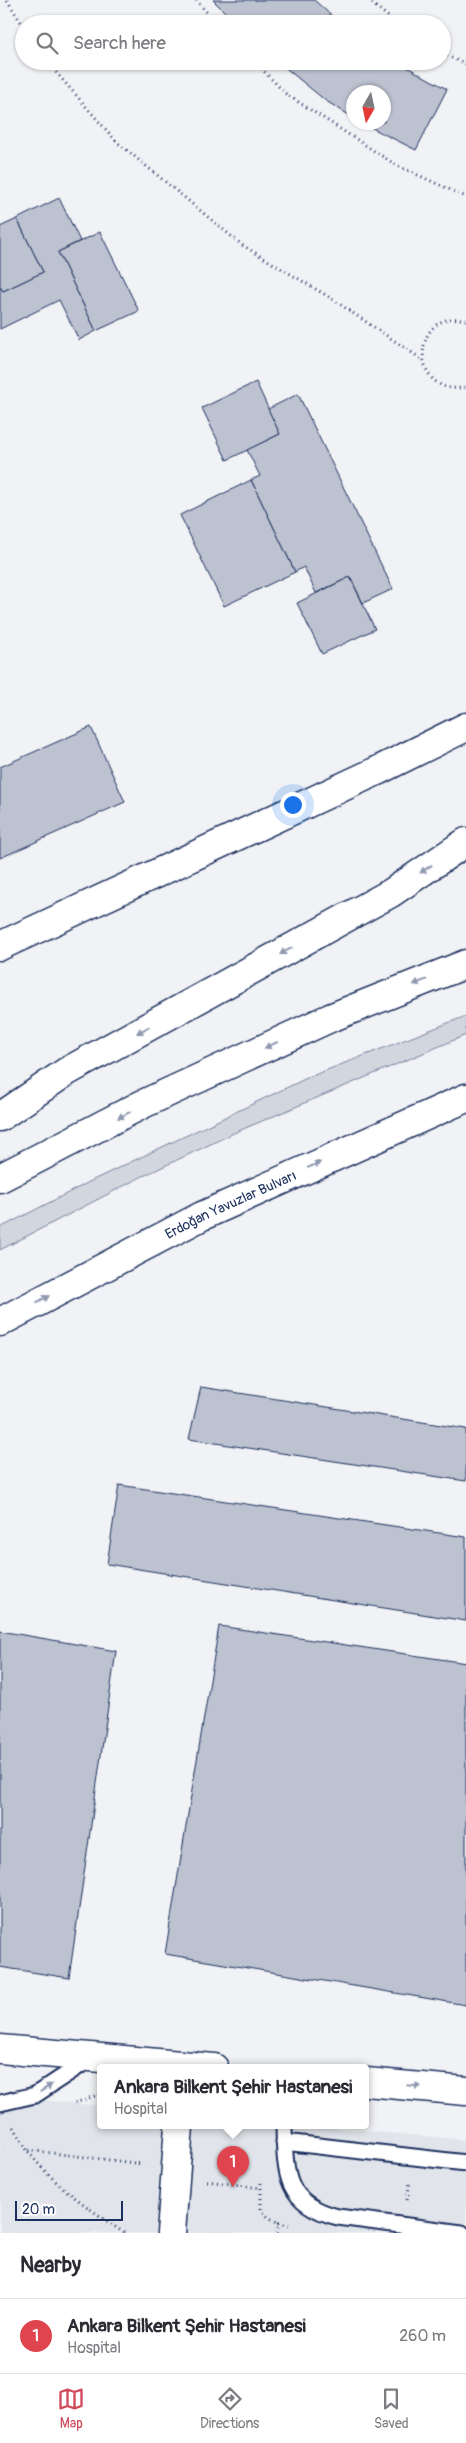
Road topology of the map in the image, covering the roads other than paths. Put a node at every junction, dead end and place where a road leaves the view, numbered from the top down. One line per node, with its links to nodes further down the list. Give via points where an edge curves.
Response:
1 (466, 727): 3 (main road)
2 (466, 842): 6 (main road, one-way to 6, via 391,893 66,1072)
3 (0, 946)
4 (466, 964): 7 (main road, one-way to 7, via 330,1018 144,1104)
5 (466, 1098): 8 (main road, Erdoğan Yavuzlar Bulvarı, one-way to 5, via 202,1216)
6 (0, 1117)
7 (0, 1178)
8 (0, 1322)
9 (0, 2050): 10 (main road)
10 (92, 2058): 11 (main road); 14 (lane, one-way to 10, via 35,2094)
11 (147, 2064)
12 (369, 2082): 13 (main road, one-way to 13)
13 (466, 2091)
14 (0, 2103)
15 (179, 2129): 19 (main road)
16 (284, 2129): 17 (lane)
17 (284, 2142): 18 (lane); 20 (lane, via 285,2169 291,2185 300,2198 322,2213)
18 (466, 2163)
19 (171, 2233)
20 (462, 2233)

